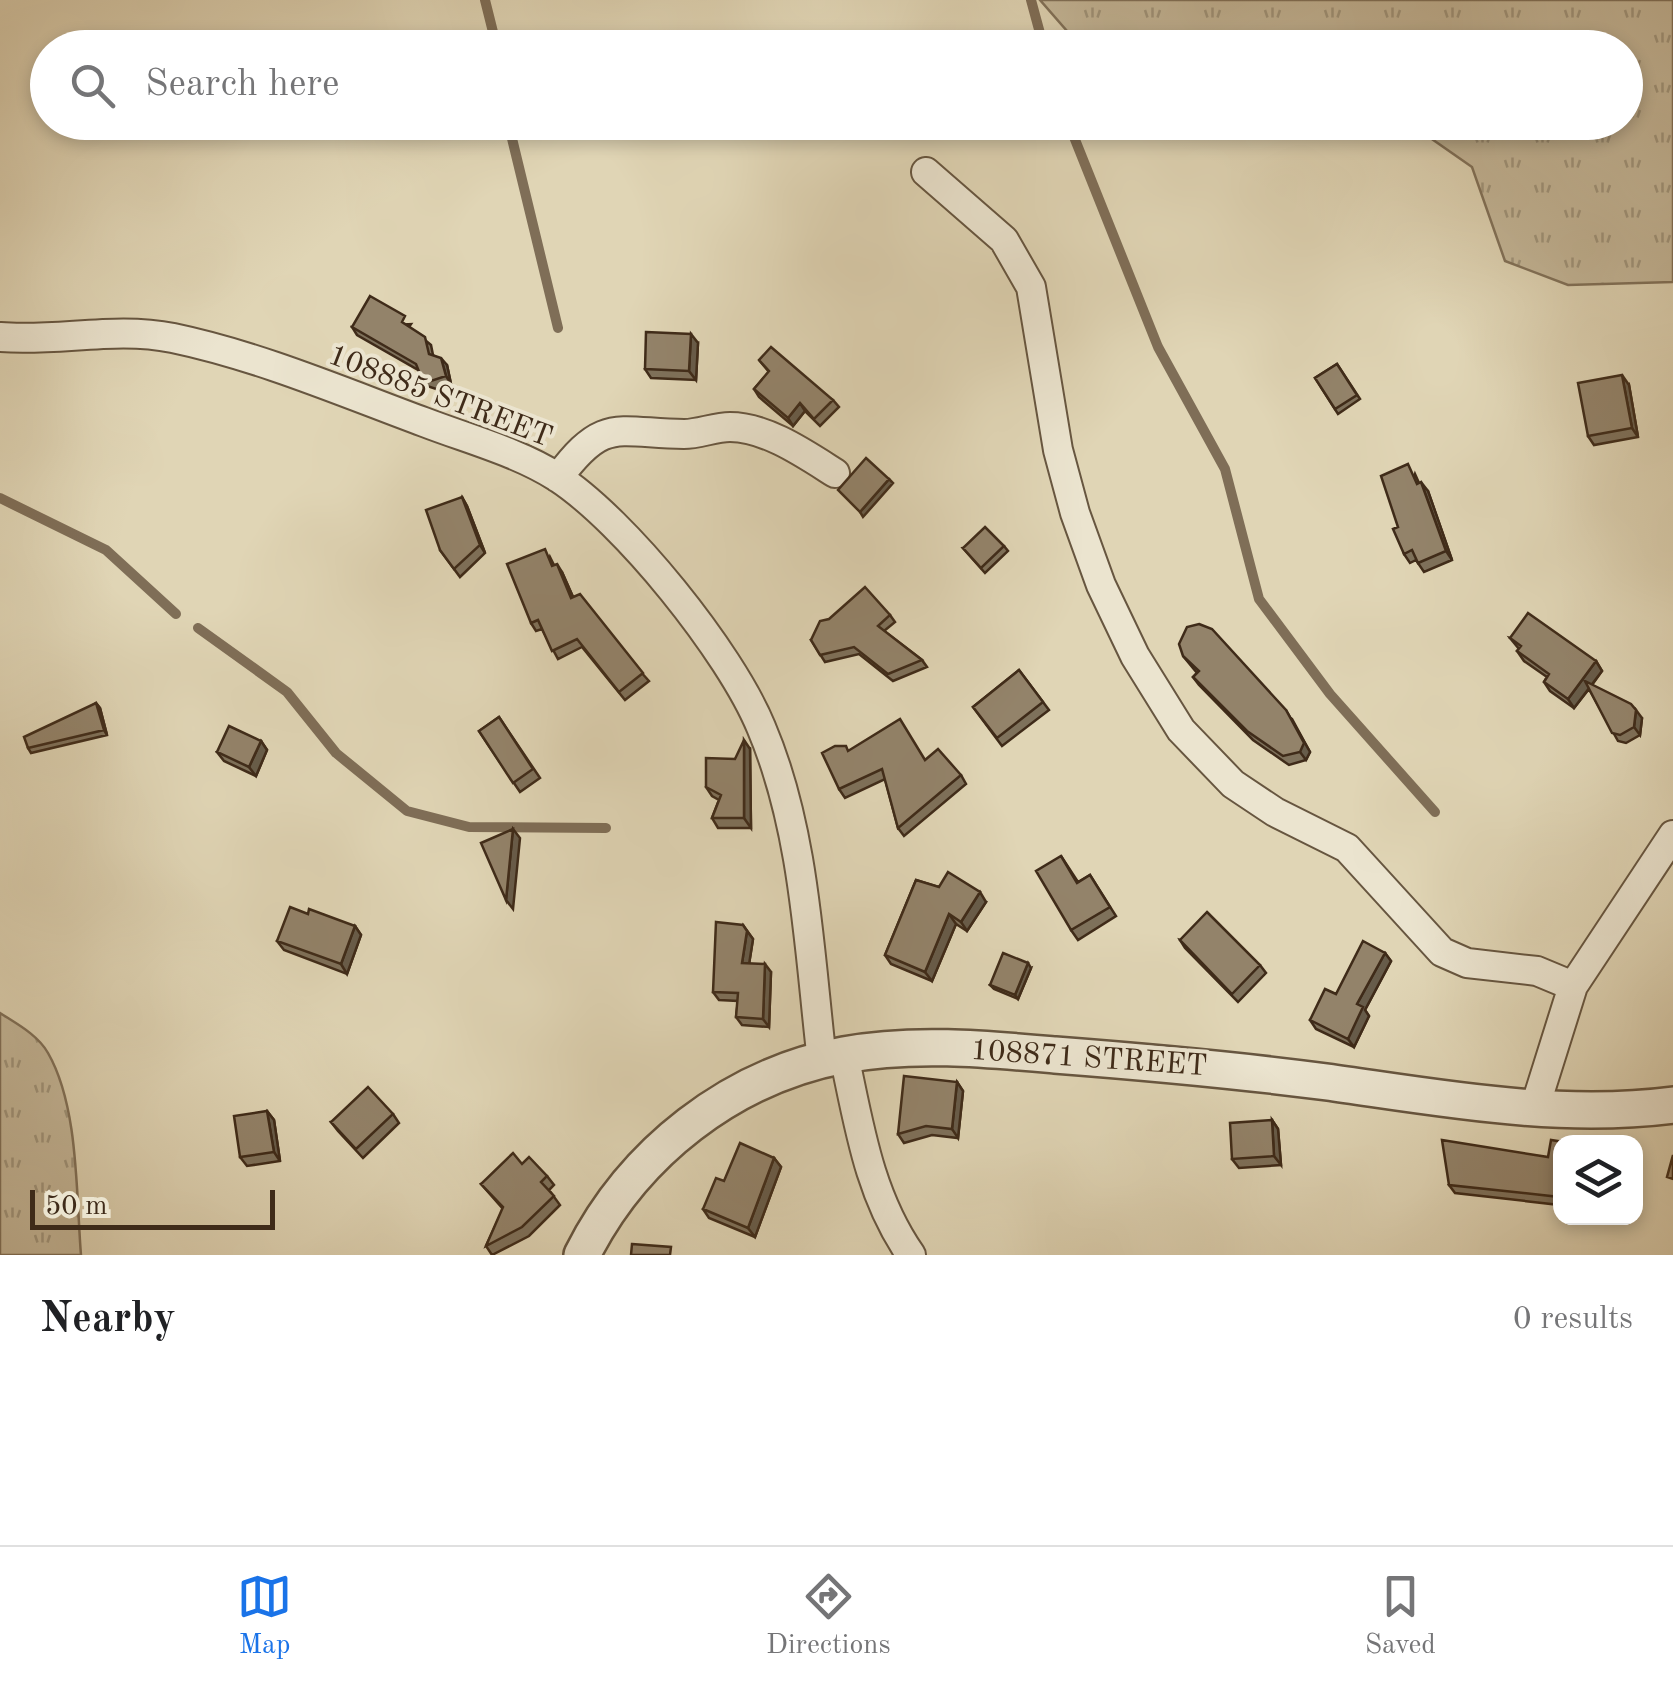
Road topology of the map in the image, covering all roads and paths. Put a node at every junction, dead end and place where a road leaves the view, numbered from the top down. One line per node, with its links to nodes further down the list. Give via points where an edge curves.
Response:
1 (926, 172): 6 (street, via 1004,240 1031,286 1075,513 1135,656 1181,730 1233,784 1347,848 1442,952 1536,971)
2 (0, 337): 4 (street, 108885 STREET, via 98,332 172,338 378,405)
3 (834, 473): 4 (street, via 793,447 732,427 687,434 615,429 582,445)
4 (558, 478): 7 (street, 108885 STREET, via 626,538 683,604 732,669 762,728 789,811)
5 (1673, 835): 6 (street)
6 (1573, 986): 9 (street)
7 (833, 1058): 9 (street, 108871 STREET, via 892,1049 1010,1051 1220,1068); 10 (street, 108871 STREET, via 738,1094 662,1146); 11 (street, 108885 STREET, via 884,1210)
8 (1673, 1105): 9 (street, 108871 STREET)
9 (1535, 1107)
10 (582, 1255)
11 (911, 1255)

